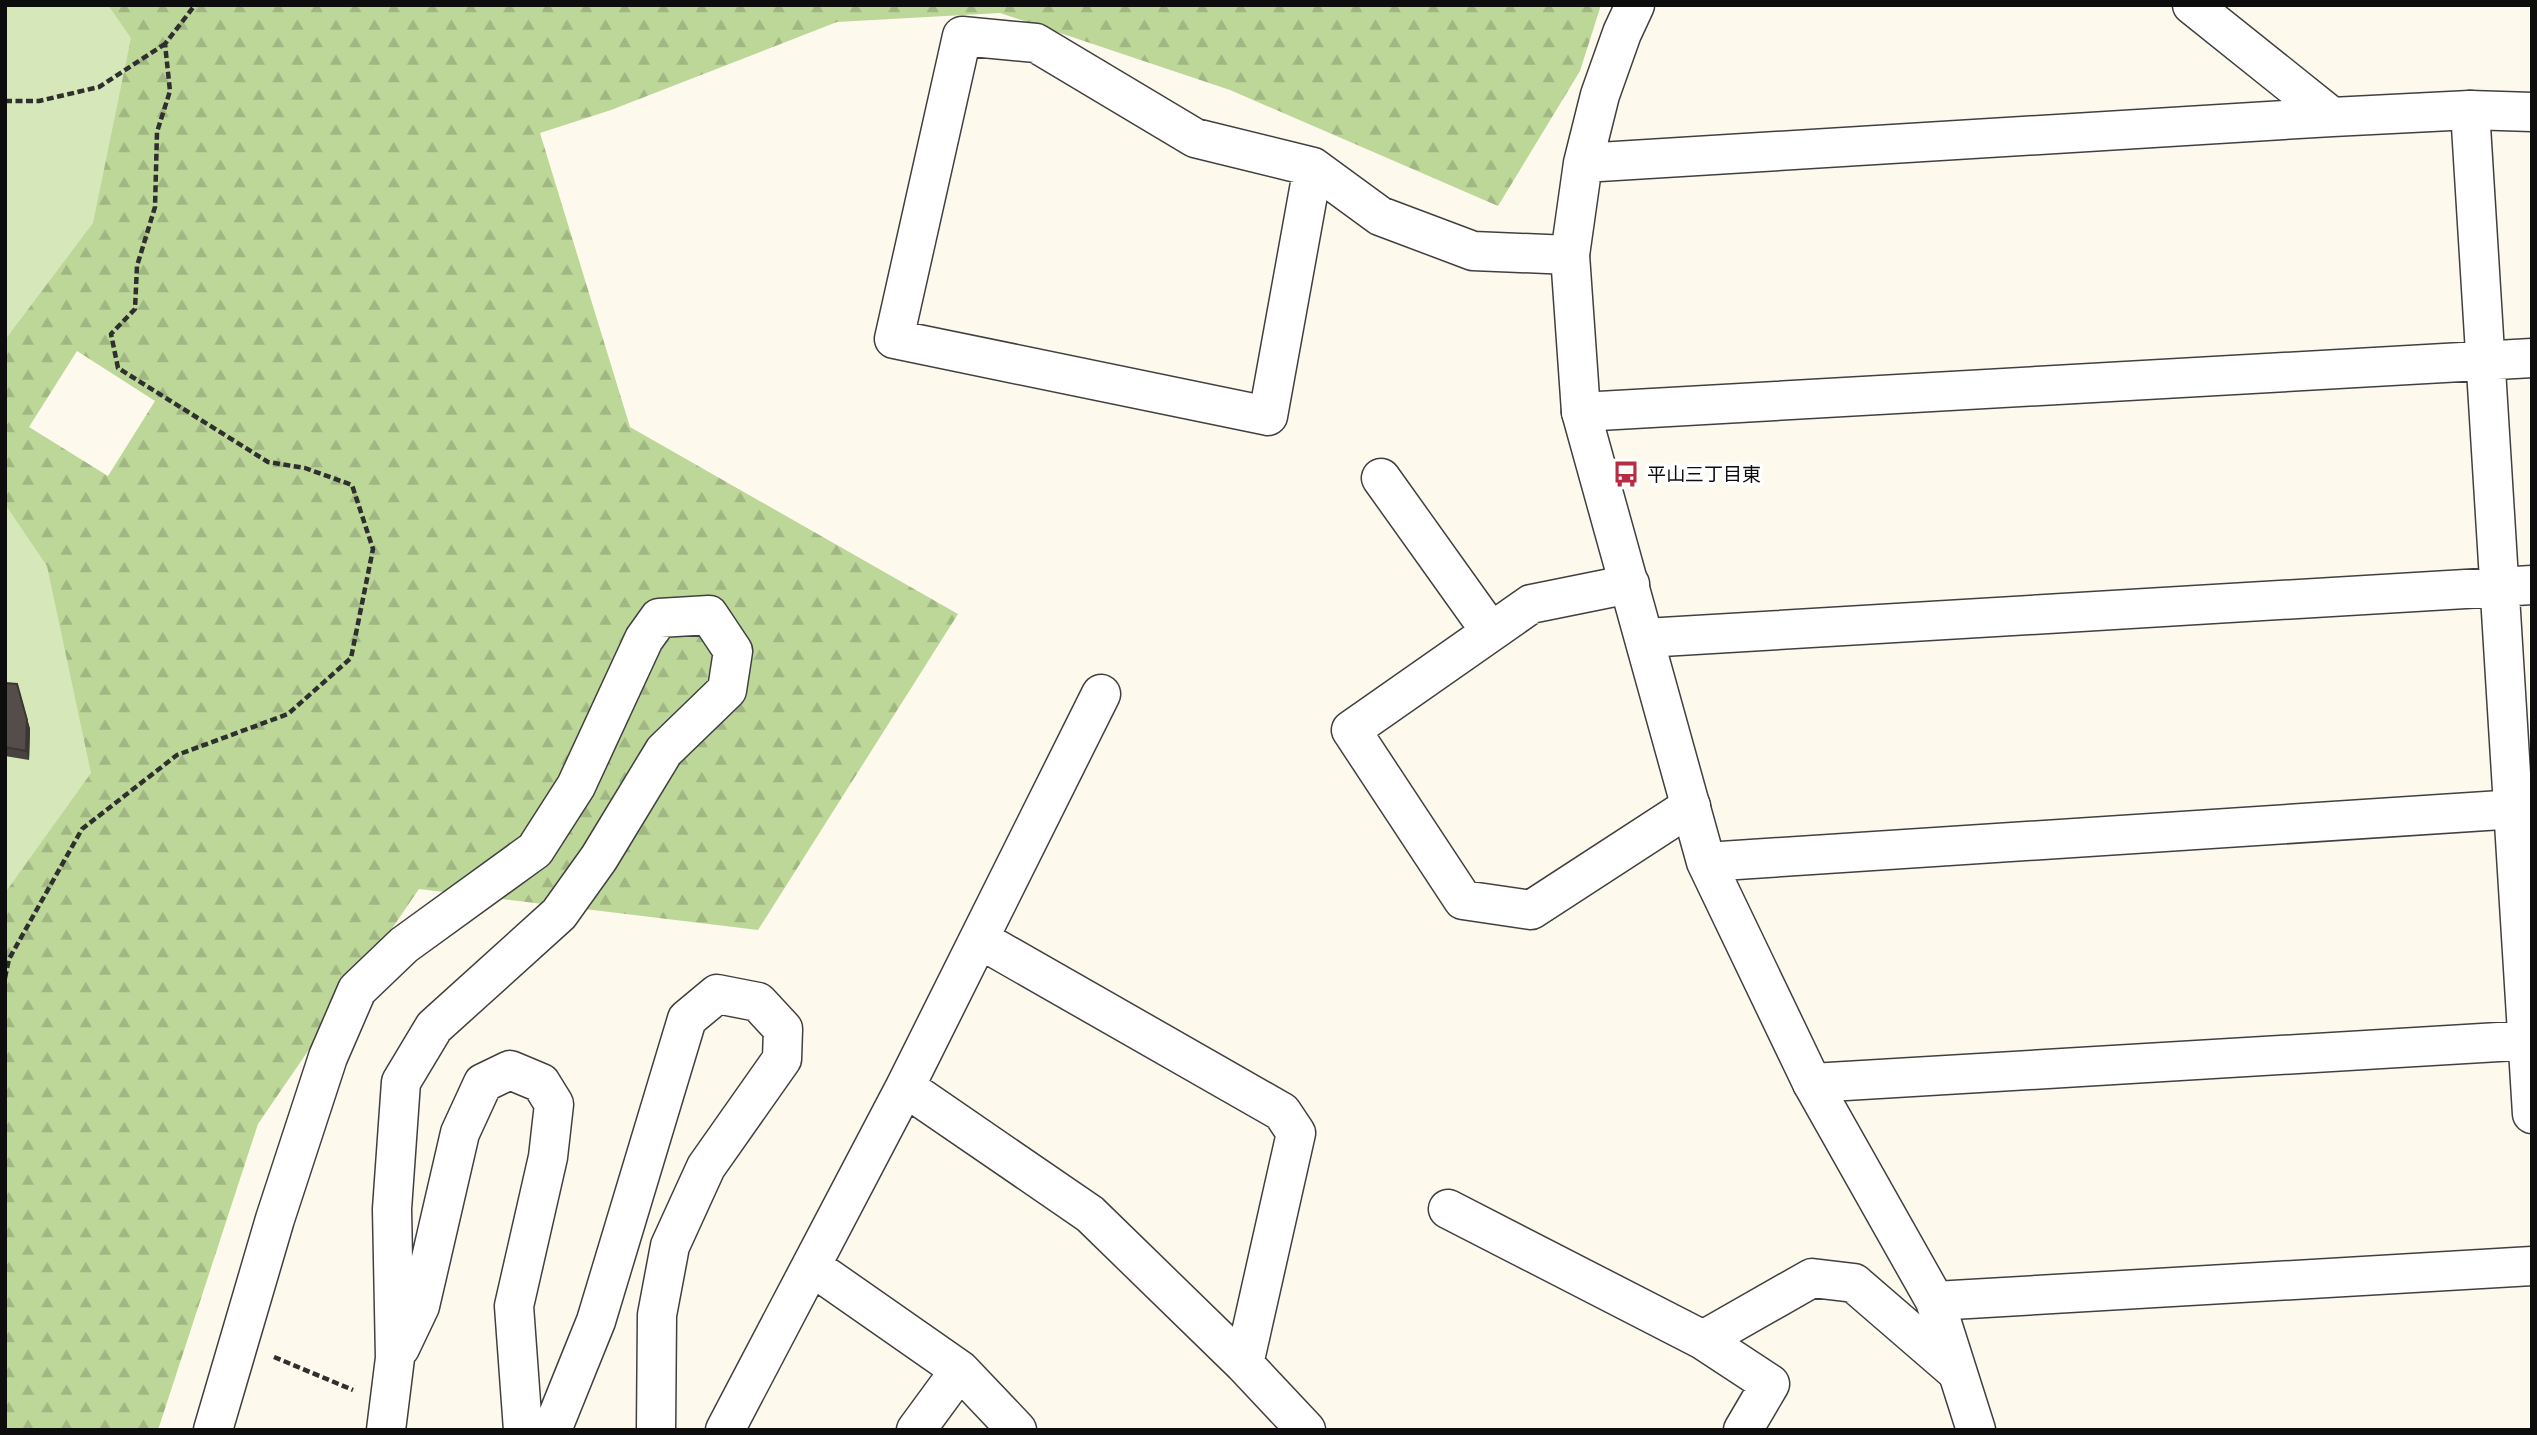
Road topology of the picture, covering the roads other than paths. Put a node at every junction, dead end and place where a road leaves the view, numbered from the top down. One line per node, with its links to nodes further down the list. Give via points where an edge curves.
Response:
1 (1635, 5): 5 (street, via 1600,95)
2 (2192, 5): 4 (street)
3 (2509, 106): 4 (street); 9 (street)
4 (2332, 117): 5 (street)
5 (1583, 163): 7 (street)
6 (1313, 167): 6 (street, via 1195,138 1036,43 962,37 894,339 1268,416); 7 (street, via 1380,216 1473,251)
7 (1570, 255): 10 (street)
8 (2532, 358): 9 (street)
9 (2485, 360): 10 (street); 13 (street)
10 (1581, 412): 12 (street)
11 (1381, 478): 14 (street)
12 (1630, 584): 14 (street, via 1531,604); 15 (street)
13 (2515, 586): 15 (street); 18 (street)
14 (1491, 632): 17 (street, via 1350,730 1464,900 1531,910)
15 (1645, 638): 17 (street)
16 (1101, 694): 20 (street)
17 (1691, 806): 19 (street)
18 (2522, 809): 19 (street); 21 (street)
19 (1706, 862): 22 (street)
20 (979, 939): 23 (street); 31 (street, via 1282,1112 1296,1133)
21 (2529, 1040): 22 (street); 24 (street)
22 (1812, 1083): 28 (street)
23 (905, 1087): 26 (street); 31 (street, via 1090,1214)
24 (2532, 1114)
25 (1448, 1209): 29 (street)
26 (811, 1266): 32 (street); 39 (street)
27 (2532, 1266): 28 (street)
28 (1935, 1301): 33 (street)
29 (1703, 1340): 33 (street, via 1812,1278 1854,1283); 43 (street, via 1770,1384)
30 (395, 1359): 34 (street, via 392,1209 401,1082 434,1027 559,914 664,751 727,690 733,651 709,615 659,618 644,639 576,786 535,850 404,945 357,990 328,1057); 35 (street); 36 (street, via 420,1306 460,1133 483,1083 510,1070 541,1083 554,1104 548,1157 514,1306)
31 (1244, 1364): 42 (street)
32 (960, 1370): 40 (street); 41 (street)
33 (1957, 1372): 44 (street)
34 (213, 1430)
35 (386, 1430)
36 (523, 1430)
37 (552, 1430): 38 (street, via 596,1321 687,1018 717,994 758,1002 783,1029 782,1059 706,1167 670,1247 657,1315)
38 (656, 1430)
39 (725, 1430)
40 (916, 1430)
41 (1017, 1430)
42 (1306, 1430)
43 (1743, 1430)
44 (1976, 1430)

